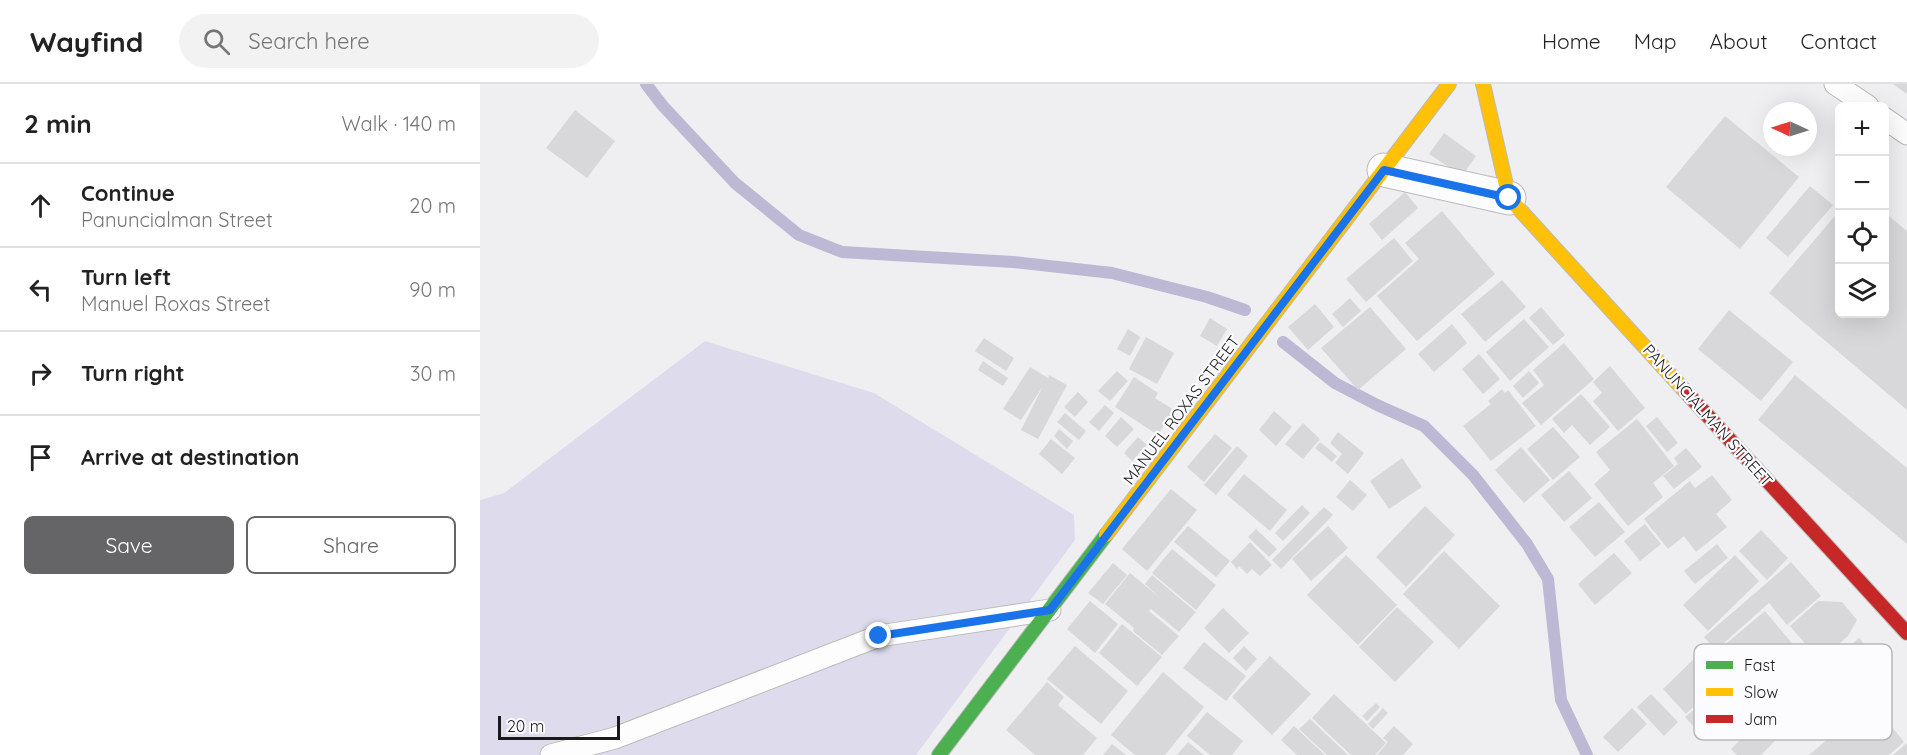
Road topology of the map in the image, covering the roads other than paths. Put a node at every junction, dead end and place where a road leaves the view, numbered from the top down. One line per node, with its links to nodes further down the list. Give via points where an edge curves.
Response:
1 (1449, 84): 7 (street, MANUEL ROXAS STREET)
2 (1483, 84): 8 (street, PANUNCIALMAN STREET)
3 (1835, 84): 4 (lane)
4 (1862, 102)
5 (1889, 121): 6 (lane)
6 (1907, 134)
7 (1384, 170): 8 (street); 9 (street, MANUEL ROXAS STREET)
8 (1509, 198): 10 (street, PANUNCIALMAN STREET)
9 (1050, 610): 11 (lane, via 879,636 615,738); 12 (street, MANUEL ROXAS STREET)
10 (1907, 633)
11 (551, 755)
12 (939, 755)

